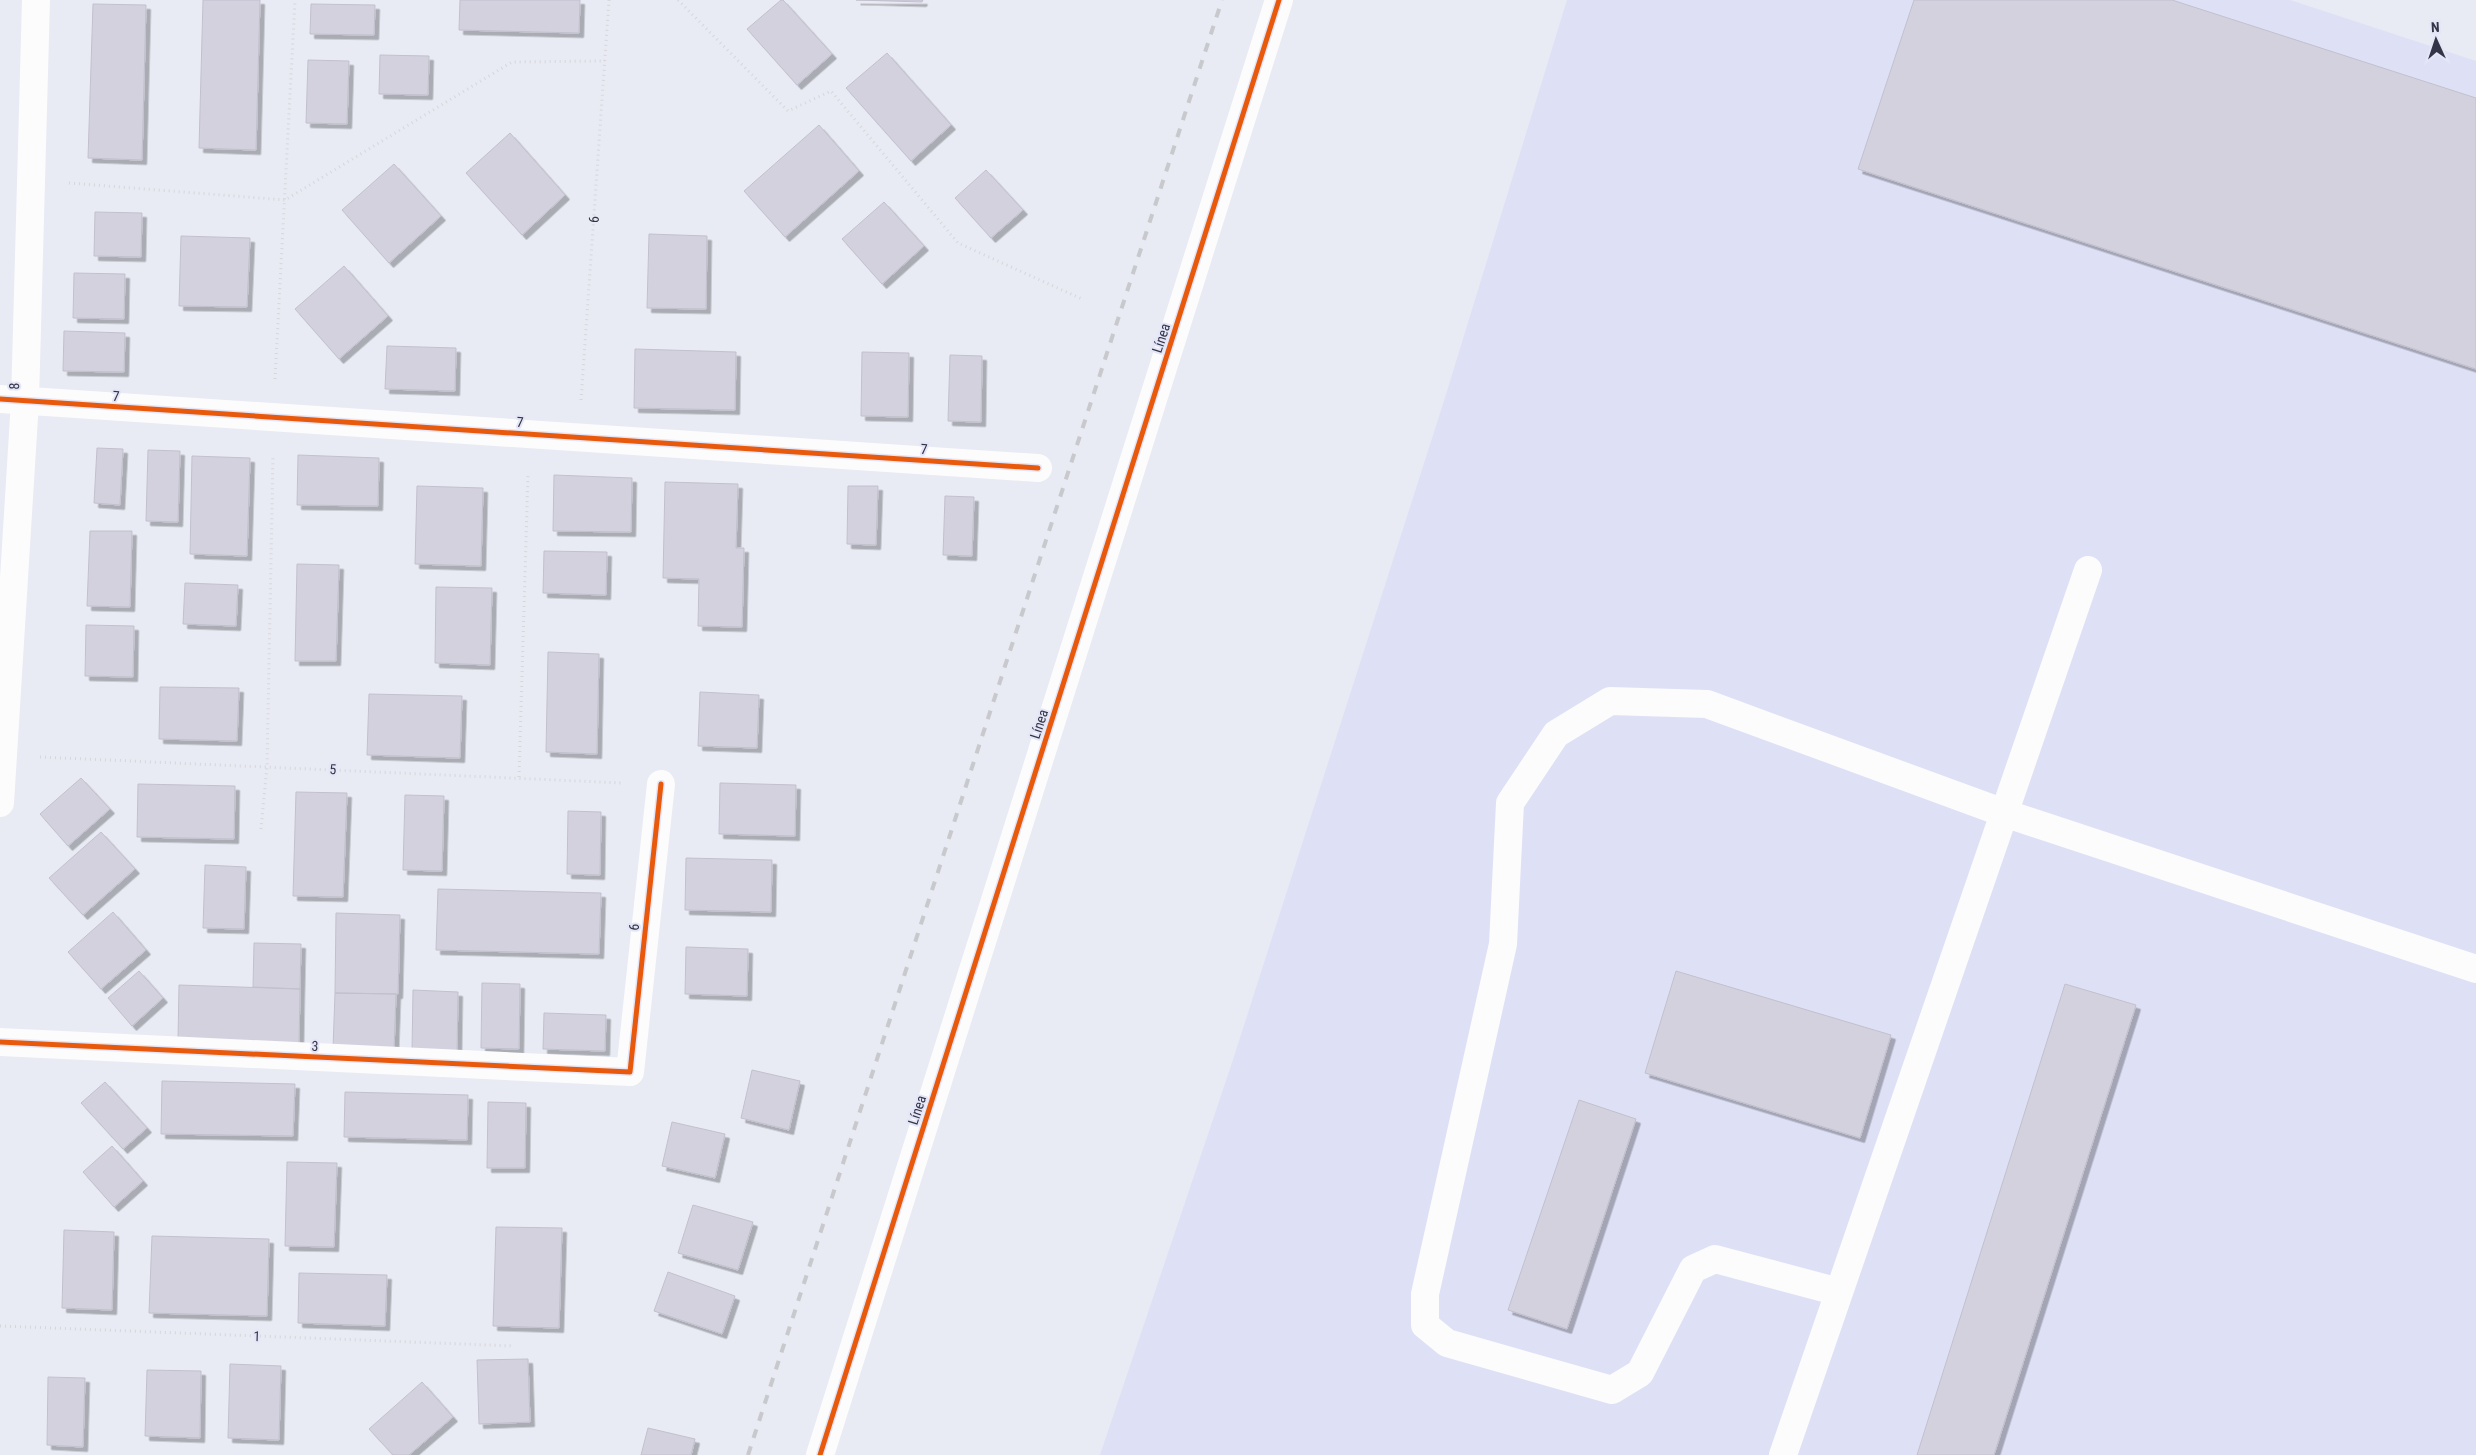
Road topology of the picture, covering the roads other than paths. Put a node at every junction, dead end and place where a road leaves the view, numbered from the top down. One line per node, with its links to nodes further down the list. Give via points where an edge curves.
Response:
1 (36, 0): 3 (street, 8, via 31,180)
2 (1279, 0): 13 (street, Línea)
3 (13, 400): 4 (street, 7); 7 (street, 8)
4 (1038, 468)
5 (2088, 570): 8 (street)
6 (661, 784): 11 (street, 6)
7 (0, 803)
8 (2004, 813): 9 (street); 12 (street); 12 (street, via 1707,704 1610,701 1556,734 1510,803 1504,944 1425,1294 1425,1325 1446,1343 1612,1390 1640,1373 1693,1269 1715,1259)
9 (2476, 969)
10 (0, 1042): 11 (street, 3)
11 (630, 1072)
12 (1839, 1292): 14 (street)
13 (820, 1455)
14 (1783, 1455)

